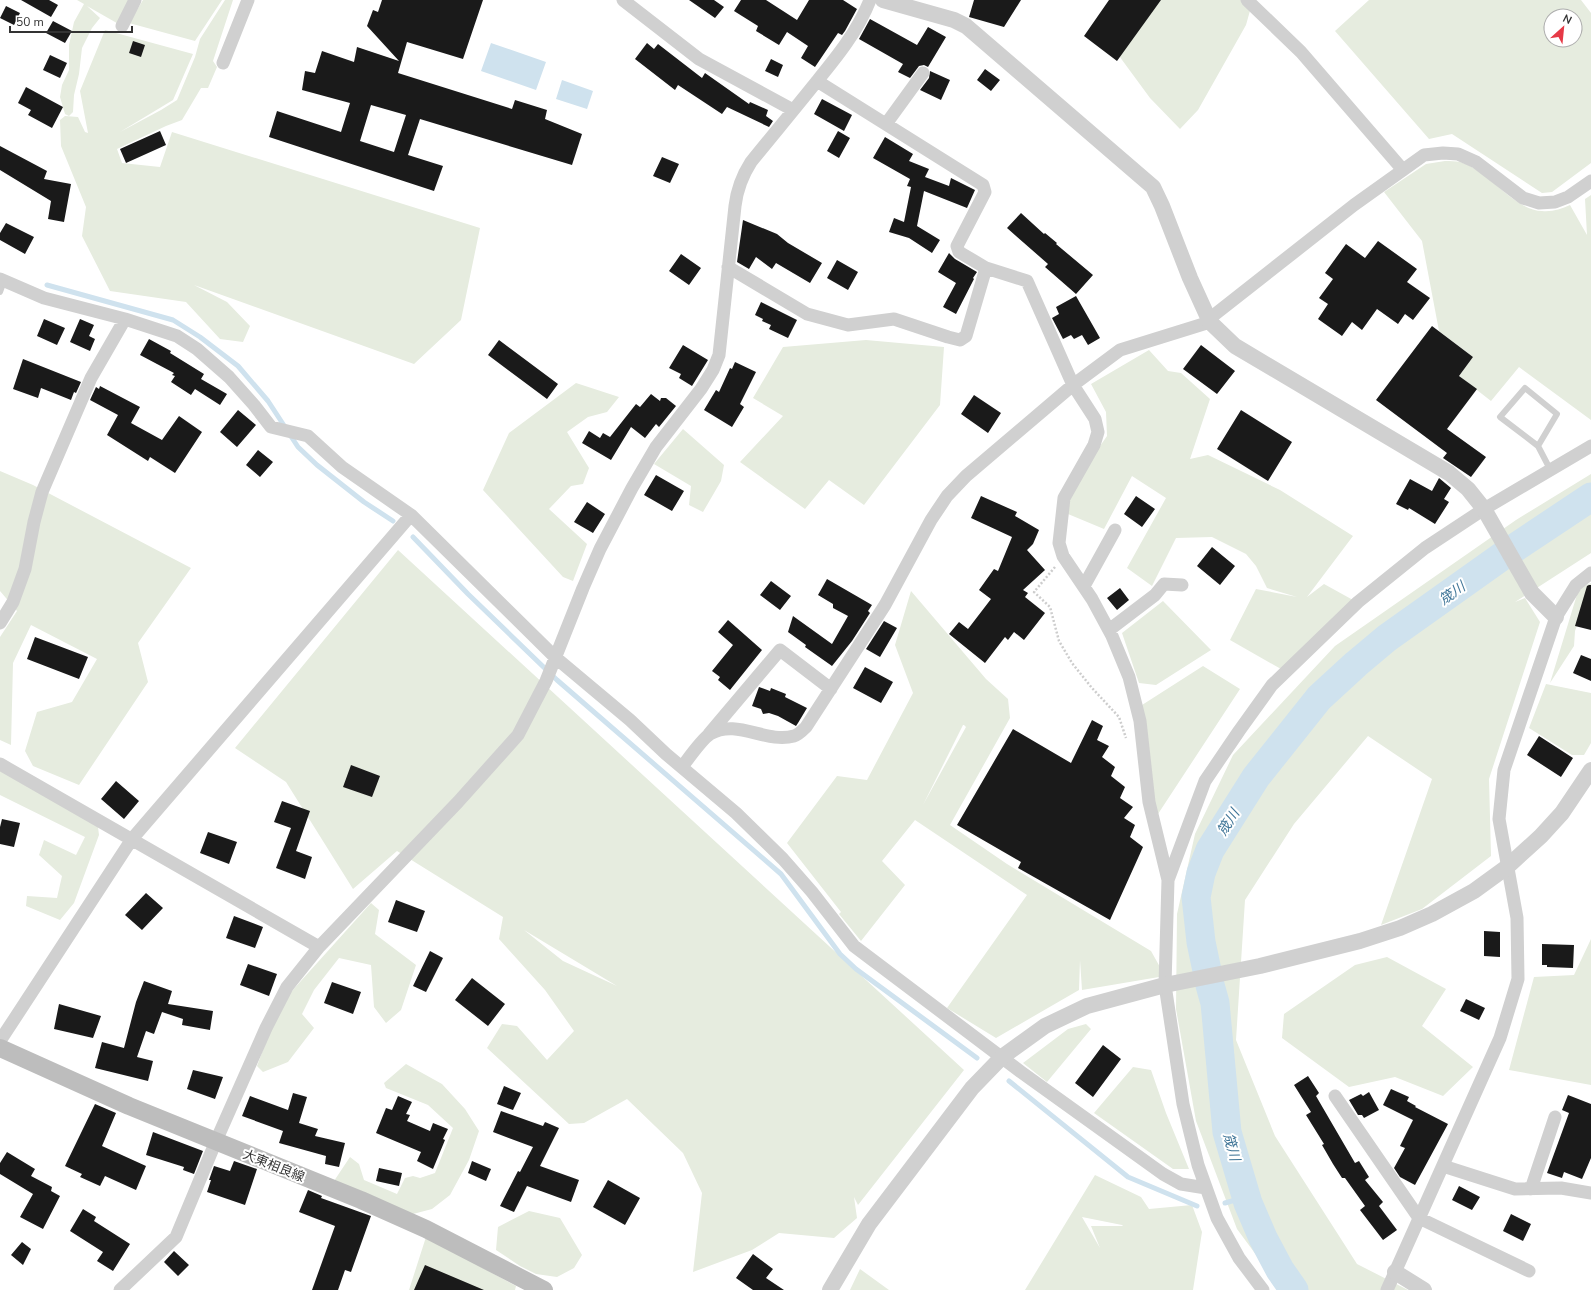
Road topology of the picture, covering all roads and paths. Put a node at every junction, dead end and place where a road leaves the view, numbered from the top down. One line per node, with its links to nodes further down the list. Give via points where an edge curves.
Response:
1 (135, 0): 7 (street)
2 (248, 0): 8 (street)
3 (623, 0): 11 (street, via 699,59)
4 (870, 0): 10 (street, via 855,31)
5 (883, 0): 19 (street, via 954,20 966,26 1153,187)
6 (1247, 0): 13 (street, via 1301,52)
7 (122, 26)
8 (223, 63)
9 (923, 73): 12 (street)
10 (817, 81): 11 (street); 12 (street)
11 (793, 110): 15 (street, via 742,177 734,206)
12 (886, 124): 16 (street, via 983,185 985,192 957,246 959,252)
13 (1403, 170): 14 (street, via 1424,155 1443,152 1458,154 1476,162 1523,198 1539,203 1554,202 1568,197); 19 (street, via 1354,205)
14 (1591, 180)
15 (728, 266): 16 (street, via 807,314 848,325 894,319 960,340 966,336); 34 (street, via 719,355 713,370 656,447 632,488 582,588)
16 (986, 268): 20 (street, via 1027,281)
17 (2, 284): 18 (street, via 44,298)
18 (126, 319): 25 (street, via 177,336 197,349 229,377 271,427 308,436 342,467); 32 (street, via 92,378 42,492 25,569 13,602)
19 (1210, 320): 20 (street, via 1120,350); 24 (street, via 1235,346 1449,473 1468,489)
20 (1073, 385): 27 (street, via 1095,419 1098,432 1094,445 1064,498 1059,543); 35 (street, via 966,476 947,496 885,605)
21 (1538, 446): 21 (lane, via 1500,417 1525,388 1557,414); 23 (lane)
22 (1591, 446): 23 (street)
23 (1551, 471): 24 (street)
24 (1484, 509): 31 (street, via 1532,593); 43 (street, via 1425,548 1358,602 1272,685 1206,781)
25 (411, 515): 34 (street); 41 (street)
26 (1115, 530): 30 (street)
27 (1063, 556): 30 (street); 37 (path, via 1034,592 1050,607 1059,641 1072,663 1119,717)
28 (1591, 573): 31 (street, via 1576,586)
29 (1182, 585): 33 (street, via 1164,584 1155,595)
30 (1084, 586): 33 (street)
31 (1556, 617): 42 (street, via 1504,770 1499,819)
32 (0, 623)
33 (1109, 630): 43 (street, via 1129,677 1140,721 1149,802)
34 (554, 663): 39 (street, via 630,720); 44 (street, via 518,736)
35 (831, 689): 36 (street, via 806,727 796,736 780,738 730,728); 36 (street, via 780,650)
36 (708, 735): 39 (street)
37 (1128, 744)
38 (0, 764): 41 (street)
39 (682, 767): 48 (street, via 736,813 783,859 854,946)
40 (1591, 770): 42 (street, via 1562,813)
41 (132, 839): 44 (street); 46 (street)
42 (1507, 867): 45 (street, via 1474,891 1400,928 1360,941 1260,966); 52 (street, via 1517,918 1518,979 1500,1038)
43 (1168, 880): 45 (street)
44 (319, 947): 51 (street, via 287,986)
45 (1165, 985): 48 (street, via 1087,1006 1045,1026); 53 (street, via 1183,1104)
46 (0, 1041)
47 (0, 1048): 51 (main road, 大東相良線, via 129,1106)
48 (1002, 1057): 53 (street, via 1163,1174 1181,1184); 61 (street, via 972,1088 869,1224)
49 (1335, 1096): 56 (street)
50 (1556, 1117): 54 (street)
51 (216, 1141): 59 (street, via 176,1237); 60 (main road, 大東相良線, via 426,1229)
52 (1443, 1166): 54 (street, via 1515,1189); 56 (street)
53 (1206, 1188): 62 (street, via 1217,1218 1239,1258)
54 (1531, 1189): 55 (street)
55 (1590, 1190)
56 (1419, 1218): 57 (street); 58 (street)
57 (1529, 1271)
58 (1392, 1280): 63 (street)
59 (120, 1290)
60 (544, 1290)
61 (830, 1290)
62 (1263, 1290)
63 (1424, 1290)

